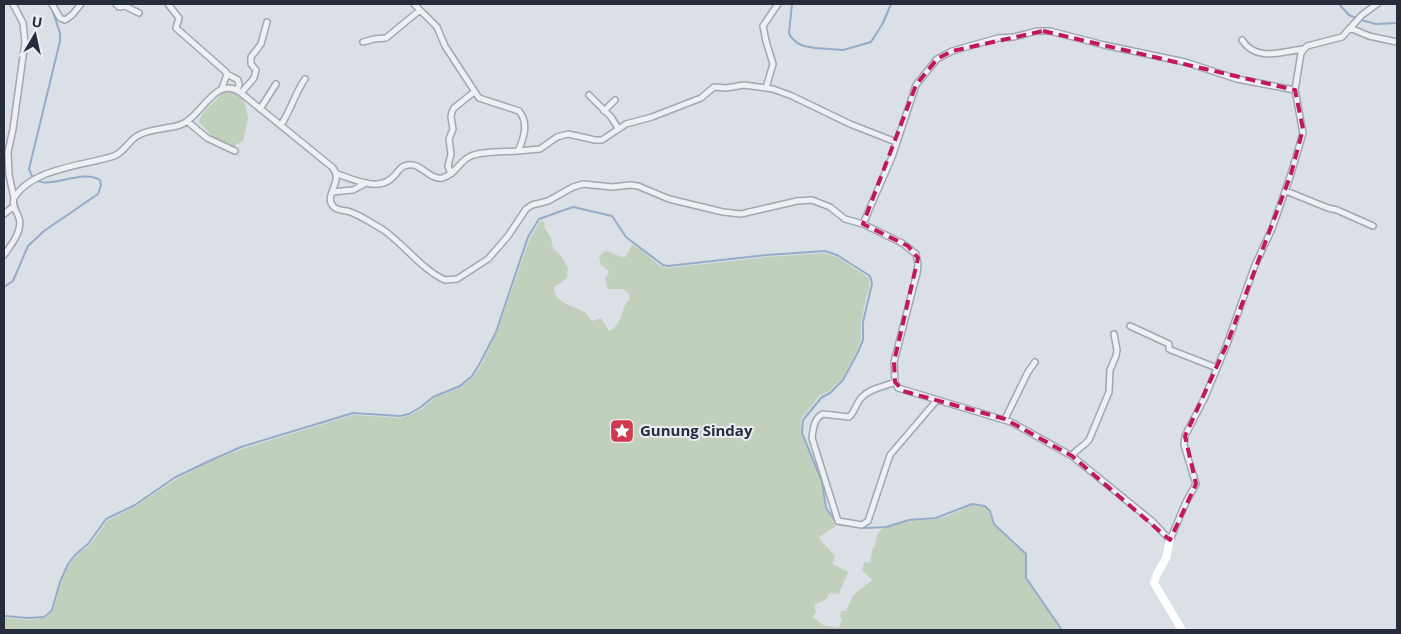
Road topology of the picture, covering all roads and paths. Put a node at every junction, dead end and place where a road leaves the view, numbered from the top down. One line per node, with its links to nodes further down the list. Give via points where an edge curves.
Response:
1 (13, 4): 40 (street, via 22,23 25,42 8,152)
2 (52, 4): 3 (street, via 60,18 65,20)
3 (81, 4)
4 (116, 4): 10 (street)
5 (168, 4): 17 (street, via 178,18 176,28)
6 (414, 4): 9 (street)
7 (778, 4): 21 (street, via 763,26 773,64)
8 (1377, 4): 12 (street)
9 (420, 10): 14 (street, via 386,38); 24 (street, via 437,27)
10 (139, 13)
11 (267, 22): 23 (street, via 261,44 251,57 256,75)
12 (1351, 27): 15 (street, via 1370,36); 16 (street, via 1342,37)
13 (1242, 40): 16 (street, via 1246,46 1262,54)
14 (362, 42)
15 (1397, 42)
16 (1303, 49): 22 (street)
17 (227, 74): 20 (street); 23 (street, via 238,80)
18 (305, 79): 30 (street)
19 (276, 84): 27 (street)
20 (222, 88): 23 (street, via 231,87); 29 (street)
21 (766, 88): 31 (street, via 744,84 714,87 684,106); 32 (street, via 792,96)
22 (1295, 90): 32 (street, via 1237,79 1185,62 1064,34 1037,31 952,50 937,59 916,85); 38 (street, via 1303,133)
23 (239, 92): 27 (street)
24 (474, 92): 34 (street, via 482,100 522,114 524,135); 36 (street, via 454,108 450,117 453,129 449,139)
25 (589, 96): 28 (street)
26 (615, 100): 28 (street)
27 (260, 109): 30 (street)
28 (604, 111): 31 (street)
29 (187, 121): 33 (street, via 207,138); 40 (street, via 145,132 116,156 34,180)
30 (281, 125): 35 (street)
31 (618, 128): 34 (street, via 602,140 568,134 535,151)
32 (896, 142): 43 (street)
33 (235, 151)
34 (518, 151): 36 (street, via 469,156)
35 (337, 174): 37 (street); 39 (street)
36 (450, 174): 37 (street, via 437,178 420,166 406,165 387,182)
37 (366, 182): 39 (street, via 353,190)
38 (1286, 191): 44 (street); 49 (street)
39 (332, 192): 43 (street, via 331,203 337,210 350,212 383,230 445,280 457,279 488,259 532,205 583,184 638,186 669,200 741,214 812,200 830,207 845,219)
40 (14, 198): 41 (street)
41 (14, 207): 42 (street); 45 (street, via 20,225)
42 (4, 214)
43 (863, 224): 50 (street, via 908,246 918,258 894,362)
44 (1373, 226)
45 (4, 255)
46 (1130, 326): 49 (street, via 1169,344 1170,350)
47 (1114, 334): 53 (street, via 1117,350 1110,370 1108,396 1088,440)
48 (1035, 362): 52 (street)
49 (1217, 368): 54 (street, via 1185,436 1184,445 1196,484)
50 (895, 382): 51 (street, via 903,391); 51 (street, via 865,394 849,417 823,414 814,424 812,438 838,521 862,525 868,521 890,455)
51 (937, 400): 52 (street)
52 (1005, 419): 53 (street)
53 (1072, 456): 54 (street, via 1152,521)
54 (1170, 540): 55 (street, via 1166,558 1154,583)
55 (1182, 630)

